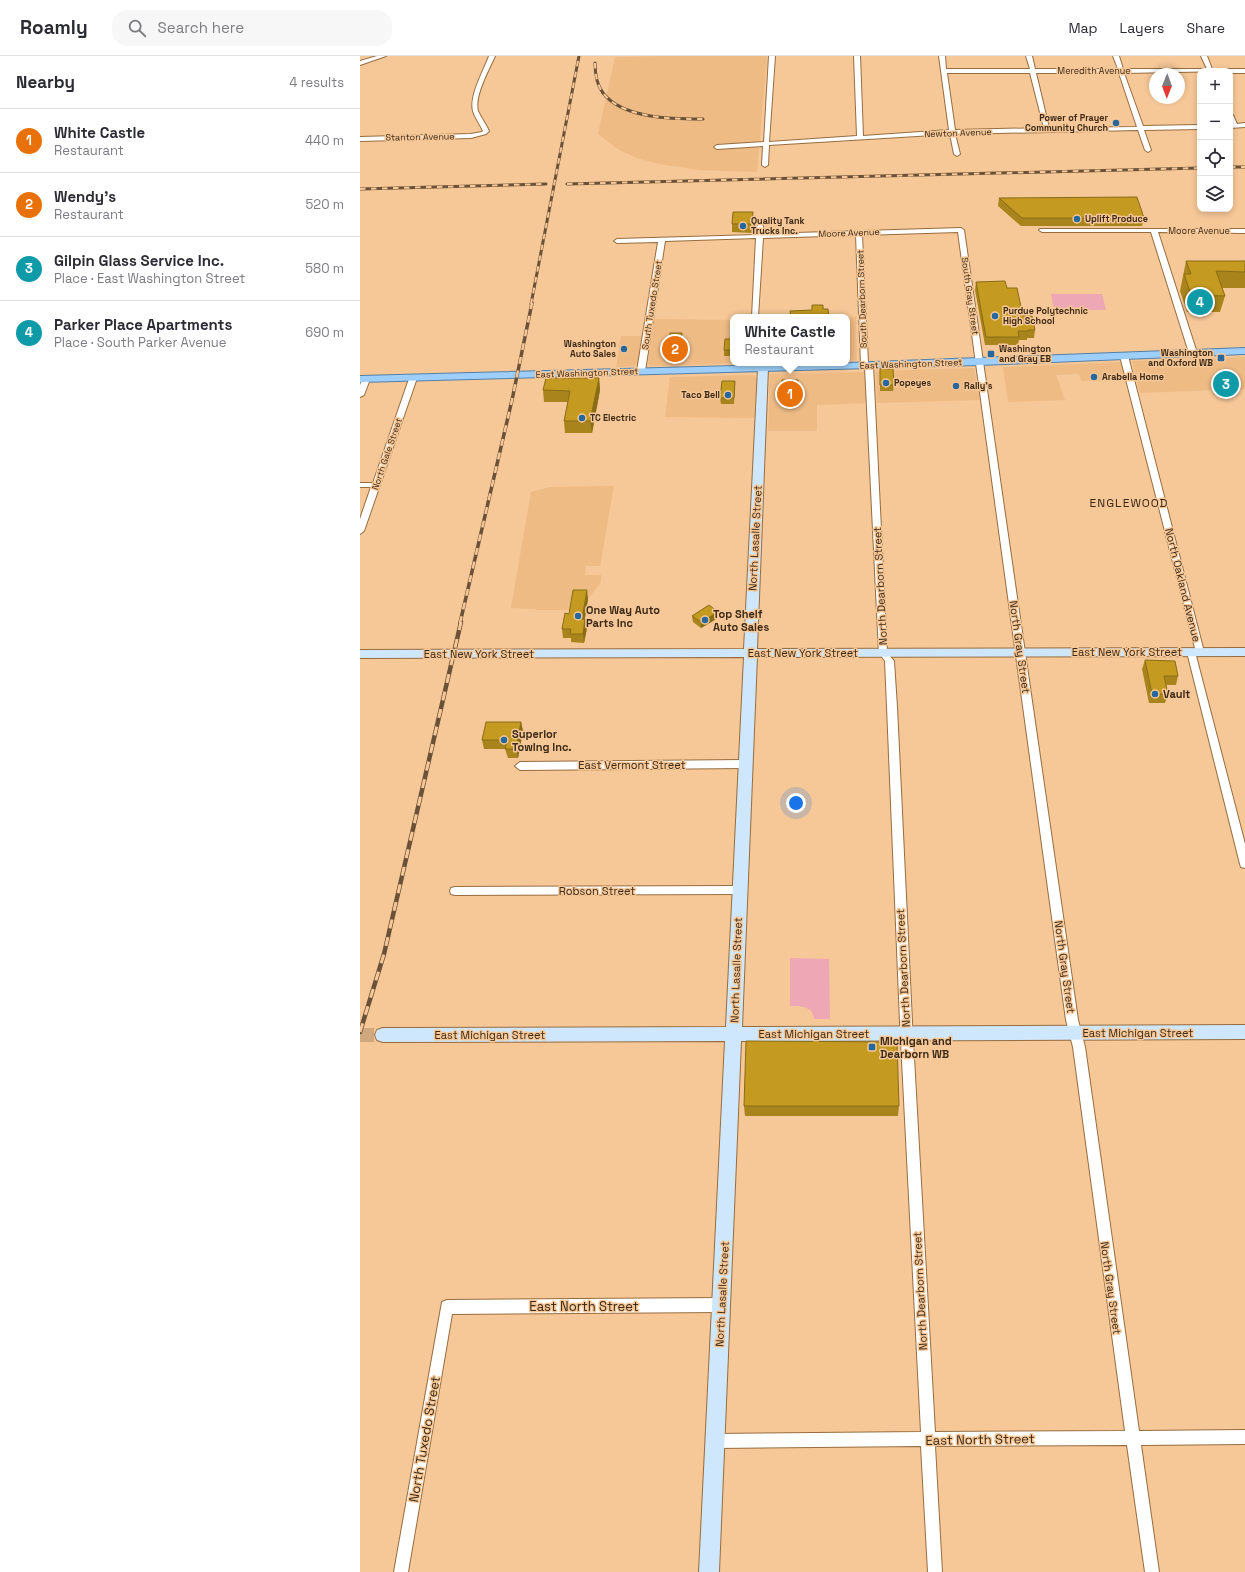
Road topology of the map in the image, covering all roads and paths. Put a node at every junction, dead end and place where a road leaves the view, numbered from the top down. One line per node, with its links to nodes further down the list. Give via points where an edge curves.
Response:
1 (384, 56): 9 (street)
2 (492, 56): 24 (street, Stanton Avenue, via 476,101 477,115 486,132 480,135)
3 (772, 56): 25 (street)
4 (857, 56): 23 (street)
5 (942, 56): 11 (street)
6 (1029, 56): 12 (street)
7 (1116, 56): 13 (street)
8 (1204, 56): 10 (street)
9 (360, 63)
10 (1209, 68)
11 (944, 71): 12 (street, Meredith Avenue); 22 (street)
12 (1032, 71): 13 (street, Meredith Avenue); 21 (street)
13 (1121, 71): 14 (street, Meredith Avenue); 20 (street)
14 (1197, 71)
15 (1233, 71): 16 (street, Meredith Avenue)
16 (1245, 71)
17 (1233, 126): 18 (street)
18 (1245, 126)
19 (1197, 127): 20 (street, Newton Avenue)
20 (1141, 128): 21 (street, Newton Avenue); 27 (street)
21 (1047, 130): 22 (street, Newton Avenue)
22 (952, 132): 23 (street, Newton Avenue); 28 (street)
23 (860, 138): 25 (street, Newton Avenue)
24 (360, 139)
25 (766, 144): 26 (street, Newton Avenue); 29 (street)
26 (717, 147)
27 (1148, 150)
28 (957, 154)
29 (765, 165)
30 (760, 226): 36 (street)
31 (961, 230): 35 (street, Moore Avenue); 43 (street, South Gray Street)
32 (1042, 230): 33 (street, Moore Avenue)
33 (1154, 231): 34 (street, Moore Avenue); 41 (street)
34 (1245, 231)
35 (859, 233): 36 (street, Moore Avenue); 45 (street, South Dearborn Street)
36 (760, 236): 37 (street, Moore Avenue); 39 (street)
37 (662, 239): 38 (street, Moore Avenue); 47 (street, South Tuxedo Street)
38 (617, 241)
39 (755, 314)
40 (1245, 350): 41 (main road, East Washington Street)
41 (1193, 353): 42 (main road, East Washington Street)
42 (1124, 356): 43 (main road, East Washington Street); 55 (street, North Oakland Avenue)
43 (979, 362): 45 (main road, East Washington Street); 54 (street, North Gray Street)
44 (850, 365): 45 (main road, East Washington Street)
45 (867, 365): 57 (street, North Dearborn Street)
46 (756, 366): 47 (main road, East Washington Street); 59 (main road, North Lasalle Street)
47 (641, 371): 48 (main road, East Washington Street)
48 (414, 378): 49 (main road, East Washington Street); 52 (street, North Gale Street)
49 (363, 379): 50 (street)
50 (360, 395)
51 (360, 485): 52 (street)
52 (376, 485): 53 (street, North Gale Street)
53 (360, 531)
54 (1020, 652): 55 (main road, East New York Street); 57 (main road, East New York Street); 66 (street, North Gray Street)
55 (1196, 652): 56 (main road, East New York Street); 62 (street, North Oakland Avenue)
56 (1245, 652)
57 (883, 653): 59 (main road, East New York Street); 68 (street, North Dearborn Street, via 889,661 890,669)
58 (360, 654): 59 (main road, East New York Street)
59 (750, 654): 60 (main road, North Lasalle Street)
60 (745, 764): 61 (street, East Vermont Street); 63 (main road, North Lasalle Street)
61 (520, 766)
62 (1245, 864)
63 (740, 890): 64 (street, Robson Street); 67 (main road, North Lasalle Street)
64 (455, 891)
65 (1245, 1032): 66 (main road, East Michigan Street)
66 (1075, 1033): 68 (main road, East Michigan Street); 73 (street, North Gray Street)
67 (733, 1034): 68 (main road, East Michigan Street); 69 (main road, East Michigan Street); 70 (main road, North Lasalle Street)
68 (906, 1034): 74 (street, North Dearborn Street)
69 (382, 1035)
70 (721, 1305): 71 (street, East North Street); 75 (main road, North Lasalle Street)
71 (447, 1307): 76 (street, North Tuxedo Street)
72 (1245, 1436): 73 (street, East North Street)
73 (1133, 1437): 74 (street, East North Street); 79 (street, North Gray Street)
74 (928, 1439): 75 (street, East North Street); 78 (street, North Dearborn Street)
75 (714, 1441): 77 (main road, North Lasalle Street)
76 (401, 1572)
77 (709, 1572)
78 (935, 1572)
79 (1152, 1572)

